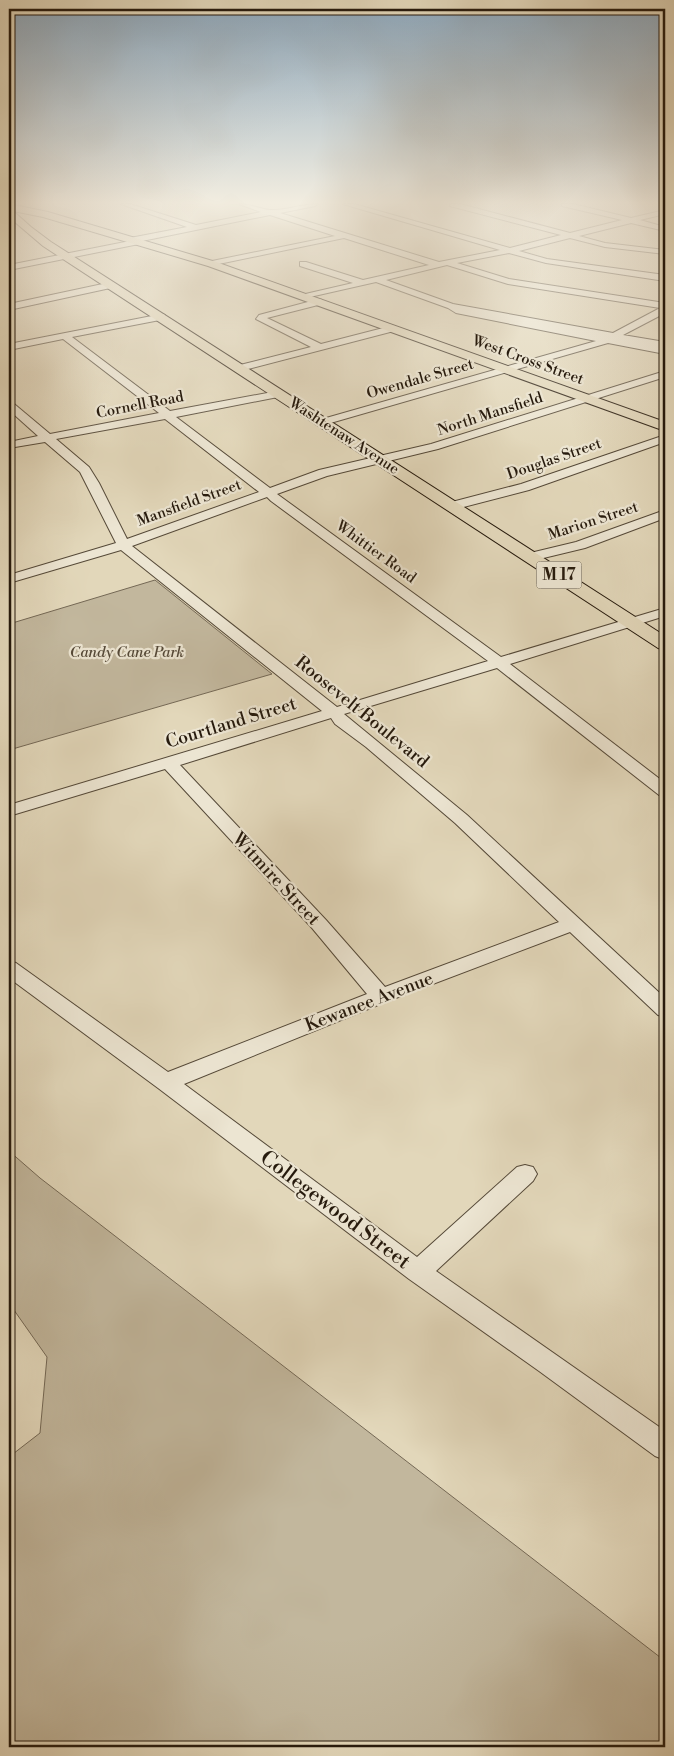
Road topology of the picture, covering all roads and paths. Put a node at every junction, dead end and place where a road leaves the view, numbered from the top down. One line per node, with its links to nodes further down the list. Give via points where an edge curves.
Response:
1 (108, 286): 9 (street)
2 (113, 286): 11 (main road, Washtenaw Avenue / M 17)
3 (273, 286): 7 (main road, West Cross Street)
4 (350, 286): 7 (street)
5 (393, 286): 14 (street, via 451,306)
6 (537, 286): 10 (street)
7 (304, 297): 8 (main road, West Cross Street)
8 (319, 302): 12 (main road, West Cross Street); 17 (street, via 262,316 261,319)
9 (9, 307)
10 (665, 308): 14 (street, Owendale Street)
11 (159, 318): 13 (street, via 145,318); 19 (main road, Washtenaw Avenue / M 17)
12 (391, 329): 17 (street); 20 (main road, West Cross Street)
13 (66, 337): 16 (street); 26 (street, Whittier Road)
14 (610, 338): 15 (street); 18 (street); 20 (street, Owendale Street)
15 (665, 345)
16 (9, 347)
17 (319, 347): 19 (street)
18 (665, 351)
19 (240, 368): 23 (main road, Washtenaw Avenue / M 17)
20 (507, 370): 24 (main road, West Cross Street); 27 (street, Owendale Street)
21 (665, 374): 24 (street, North Mansfield)
22 (9, 393): 25 (street, Roosevelt Boulevard)
23 (278, 394): 26 (street, Cornell Road); 27 (main road, Washtenaw Avenue / M 17)
24 (587, 399): 28 (main road, West Cross Street); 32 (street, North Mansfield, via 434,447)
25 (12, 403): 29 (street, Roosevelt Boulevard)
26 (166, 415): 29 (street, Cornell Road); 33 (street, Whittier Road)
27 (323, 422): 32 (main road, Washtenaw Avenue / M 17)
28 (665, 427)
29 (49, 438): 31 (street, Cornell Road); 36 (street, Roosevelt Boulevard, via 94,482)
30 (665, 438): 34 (street, Douglas Street, via 525,487)
31 (9, 445)
32 (380, 459): 33 (street, Mansfield Street); 34 (main road, Washtenaw Avenue / M 17)
33 (268, 492): 36 (street, Mansfield Street); 42 (street, Whittier Road)
34 (452, 506): 37 (main road, Washtenaw Avenue / M 17)
35 (665, 514): 37 (street, Marion Street, via 580,545)
36 (123, 544): 38 (street, Mansfield Street); 43 (street, Roosevelt Boulevard)
37 (531, 557): 40 (main road, Washtenaw Avenue / M 17)
38 (9, 579)
39 (665, 612): 40 (street, Courtland Street)
40 (632, 623): 41 (main road, Washtenaw Avenue / M 17); 42 (street, Courtland Street)
41 (665, 644)
42 (500, 663): 43 (street, Courtland Street); 45 (street, Whittier Road)
43 (335, 713): 44 (street, Courtland Street); 47 (street, Roosevelt Boulevard, via 462,819)
44 (169, 762): 46 (street, Courtland Street); 49 (street, Witmire Street)
45 (665, 791)
46 (9, 811)
47 (573, 924): 49 (street, Kewanee Avenue); 50 (street, Roosevelt Boulevard)
48 (9, 968): 51 (street, Collegewood Street)
49 (381, 996): 51 (street, Kewanee Avenue)
50 (665, 1010)
51 (166, 1082): 53 (street, Collegewood Street)
52 (525, 1174): 53 (street)
53 (418, 1272): 54 (street, Collegewood Street)
54 (664, 1445)

